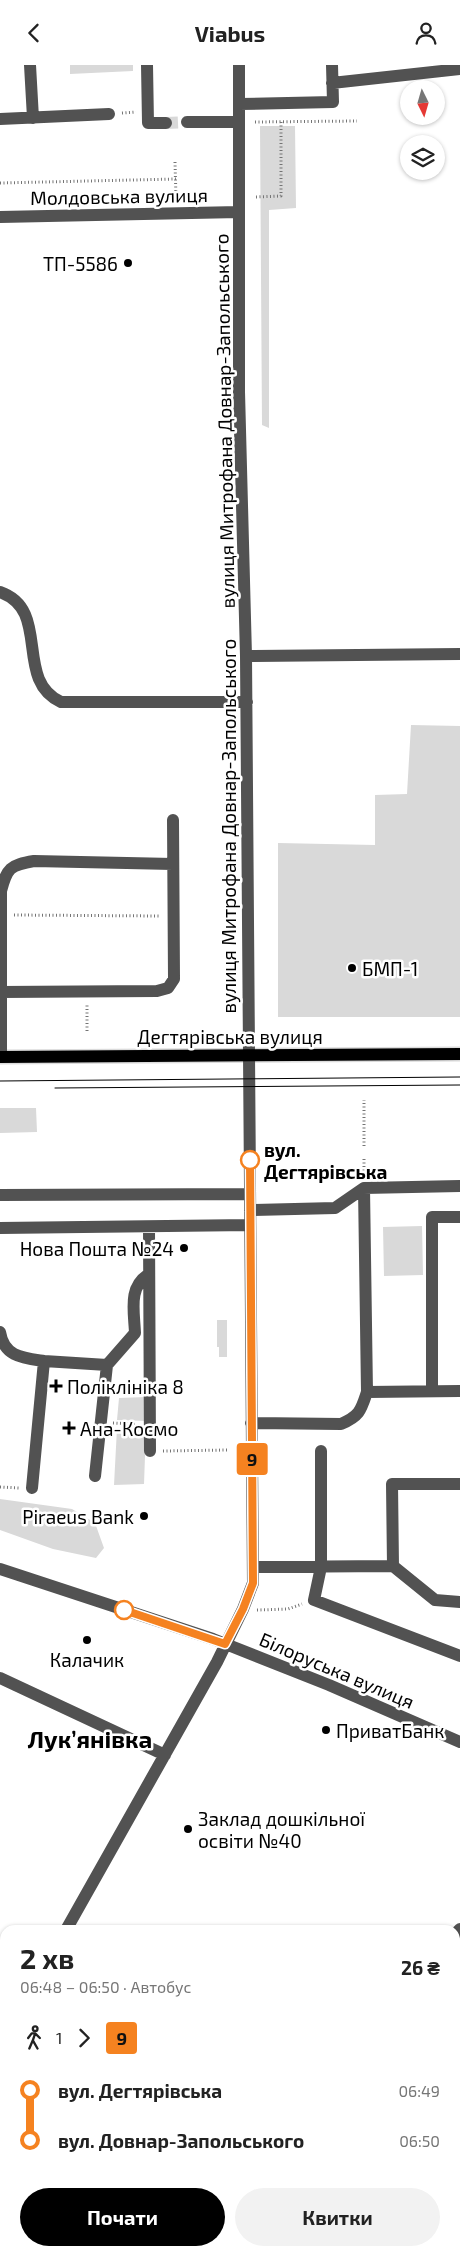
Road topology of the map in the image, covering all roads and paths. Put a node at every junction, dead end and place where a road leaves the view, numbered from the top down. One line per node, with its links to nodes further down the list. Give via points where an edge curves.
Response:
1 (30, 65): 9 (street)
2 (147, 65): 16 (street, via 148,123)
3 (239, 65): 7 (street, вулиця Митрофана Довнар-Запольського)
4 (332, 65): 6 (street)
5 (460, 69): 6 (street)
6 (332, 83): 7 (street, via 333,102)
7 (239, 104): 14 (street, вулиця Митрофана Довнар-Запольського)
8 (109, 114): 9 (street)
9 (33, 118): 10 (street)
10 (0, 119)
11 (256, 121): 15 (path)
12 (357, 121): 15 (path)
13 (187, 122): 14 (street)
14 (239, 122): 22 (street, вулиця Митрофана Довнар-Запольського)
15 (281, 122): 20 (path, via 281,196)
16 (166, 123)
17 (175, 162): 18 (path)
18 (176, 179): 19 (path); 21 (path)
19 (0, 183)
20 (256, 197)
21 (176, 198)
22 (239, 212): 23 (street, Молдовська вулиця); 26 (street, вулиця Митрофана Довнар-Запольського, via 239,392)
23 (0, 217)
24 (0, 592): 27 (street, via 11,596 23,608 41,687 50,697 61,702)
25 (460, 654): 26 (street)
26 (246, 656): 27 (street, вулиця Митрофана Довнар-Запольського)
27 (246, 702): 37 (street, вулиця Митрофана Довнар-Запольського)
28 (173, 820): 29 (street)
29 (173, 864): 30 (street, via 34,861 17,864 6,872); 32 (street)
30 (0, 891): 31 (street)
31 (0, 915): 32 (path); 33 (street)
32 (174, 916): 34 (street, via 174,979 168,988)
33 (0, 992): 34 (street); 38 (street)
34 (88, 992): 35 (path)
35 (87, 1031)
36 (460, 1054): 37 (main road, Дегтярівська вулиця)
37 (248, 1055): 38 (main road, Дегтярівська вулиця); 43 (street, вулиця Митрофана Довнар-Запольського)
38 (1, 1057)
39 (364, 1100): 40 (path)
40 (364, 1146)
41 (460, 1186): 42 (street)
42 (364, 1187): 45 (street, via 335,1208); 56 (street)
43 (250, 1194): 44 (street); 45 (street, вулиця Митрофана Довнар-Запольського)
44 (0, 1195)
45 (250, 1210): 47 (street, вулиця Митрофана Довнар-Запольського)
46 (460, 1217): 54 (street, via 432,1217)
47 (250, 1225): 48 (street); 58 (street, вулиця Митрофана Довнар-Запольського)
48 (149, 1227): 49 (street); 50 (street)
49 (0, 1228)
50 (149, 1273): 53 (street, via 133,1293 135,1333); 59 (street)
51 (0, 1332): 52 (street, via 2,1343 17,1357)
52 (44, 1361): 53 (street); 65 (street)
53 (107, 1365): 57 (street)
54 (432, 1390): 55 (street); 56 (street)
55 (460, 1391)
56 (367, 1392): 58 (street, via 360,1413 342,1424)
57 (100, 1423): 59 (path); 63 (street)
58 (251, 1423): 67 (street, вулиця Митрофана Довнар-Запольського)
59 (150, 1424): 61 (street)
60 (228, 1450): 61 (path)
61 (150, 1451)
62 (321, 1451): 68 (street)
63 (95, 1476)
64 (460, 1484): 66 (street, via 392,1484)
65 (32, 1488)
66 (393, 1566): 68 (street); 71 (street, via 435,1600)
67 (253, 1567): 68 (street); 72 (street, вулиця Митрофана Довнар-Запольського, via 253,1583)
68 (321, 1567): 70 (street)
69 (0, 1569): 73 (street, Білоруська вулиця)
70 (314, 1600): 72 (path, via 288,1609); 74 (street)
71 (460, 1602)
72 (243, 1609): 73 (street, вулиця Митрофана Довнар-Запольського)
73 (225, 1644): 76 (street, Білоруська вулиця, via 329,1685); 77 (street, вулиця Митрофана Довнар-Запольського)
74 (460, 1656)
75 (0, 1678): 77 (street)
76 (460, 1743)
77 (165, 1755): 78 (street, вулиця Митрофана Довнар-Запольського)
78 (69, 1925)

